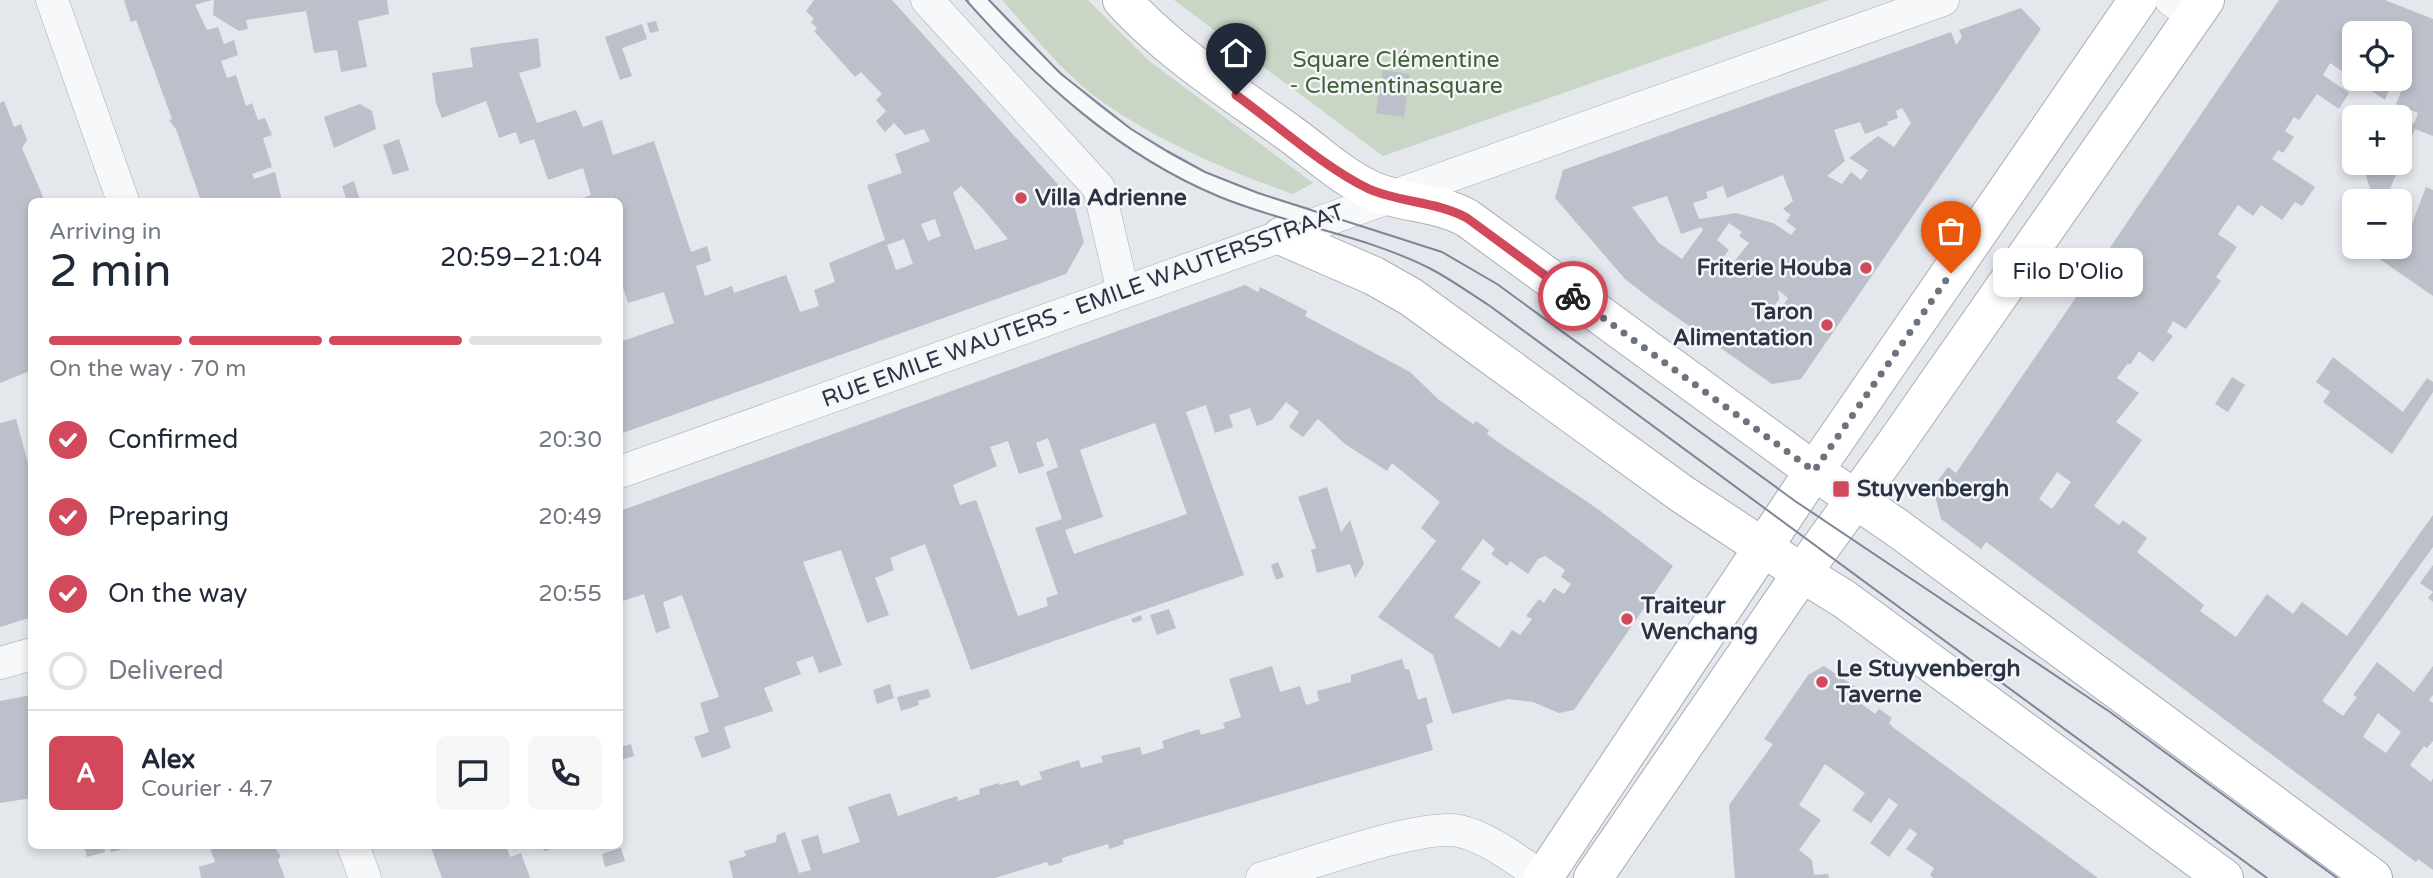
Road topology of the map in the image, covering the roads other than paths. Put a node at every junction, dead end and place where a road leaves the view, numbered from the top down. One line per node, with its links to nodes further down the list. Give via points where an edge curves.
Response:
1 (52, 0): 9 (street)
2 (927, 0): 12 (street, via 1100,188)
3 (977, 0): 10 (lane, via 1055,79 1125,135 1198,178)
4 (1122, 0): 8 (main road, via 1177,54 1354,181)
5 (1943, 0): 8 (street, RUE EMILE WAUTERS - EMILE WAUTERSSTRAAT)
6 (2137, 0): 14 (main road)
7 (2190, 5): 15 (main road)
8 (1388, 196): 10 (street, RUE EMILE WAUTERS - EMILE WAUTERSSTRAAT); 14 (main road, via 1433,204 1467,218)
9 (121, 198)
10 (1321, 221): 11 (street, RUE EMILE WAUTERS - EMILE WAUTERSSTRAAT)
11 (1282, 236): 12 (street, RUE EMILE WAUTERS - EMILE WAUTERSSTRAAT); 16 (main road, via 1411,297)
12 (1123, 292): 13 (street, RUE EMILE WAUTERS - EMILE WAUTERSSTRAAT)
13 (623, 471)
14 (1814, 471): 15 (main road); 16 (main road)
15 (1856, 500): 17 (main road); 26 (main road)
16 (1764, 549): 17 (main road); 23 (main road)
17 (1802, 573): 24 (main road); 25 (main road, via 1844,599)
18 (28, 655): 19 (street)
19 (0, 663)
20 (354, 849): 21 (street)
21 (365, 878)
22 (1262, 878): 23 (street, via 1441,830 1473,835)
23 (1543, 878)
24 (1593, 878)
25 (2224, 878)
26 (2373, 878)

